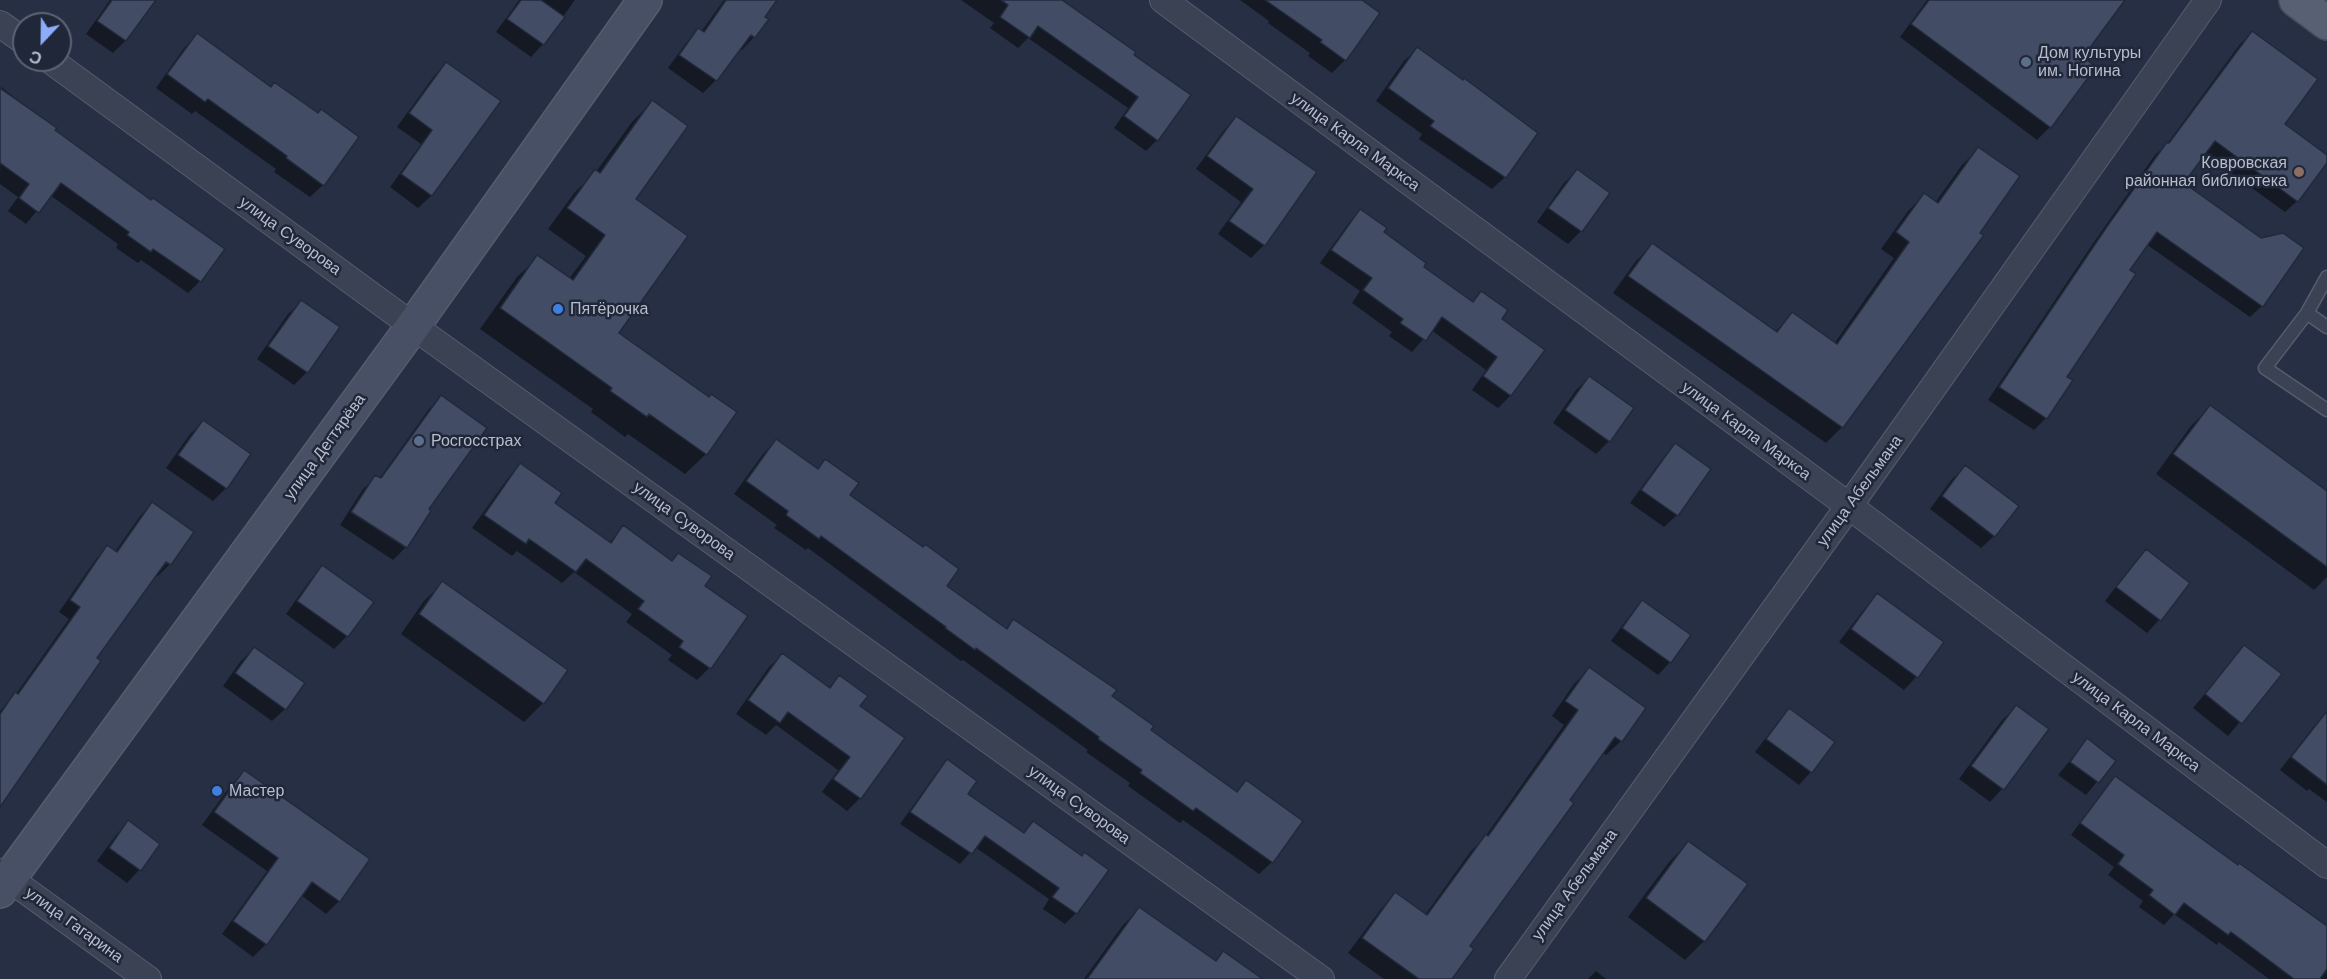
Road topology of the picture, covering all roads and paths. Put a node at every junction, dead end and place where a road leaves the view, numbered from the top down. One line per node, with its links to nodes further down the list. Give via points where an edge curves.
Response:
1 (645, 0): 9 (main road, улица Дегтярёва)
2 (1163, 0): 12 (street, улица Карла Маркса)
3 (2208, 0): 12 (street, улица Абельмана)
4 (2296, 0): 5 (main road)
5 (2327, 23)
6 (66, 72): 9 (street, улица Суворова)
7 (2327, 277): 8 (lane)
8 (2307, 313): 10 (lane); 11 (lane, via 2265,368)
9 (413, 326): 14 (main road, улица Дегтярёва); 16 (street, улица Суворова)
10 (2327, 327)
11 (2327, 410)
12 (1849, 506): 13 (street, улица Карла Маркса); 17 (street, улица Абельмана)
13 (2327, 866)
14 (3, 880): 15 (street, улица Гагарина)
15 (148, 979)
16 (1321, 979)
17 (1508, 979)

